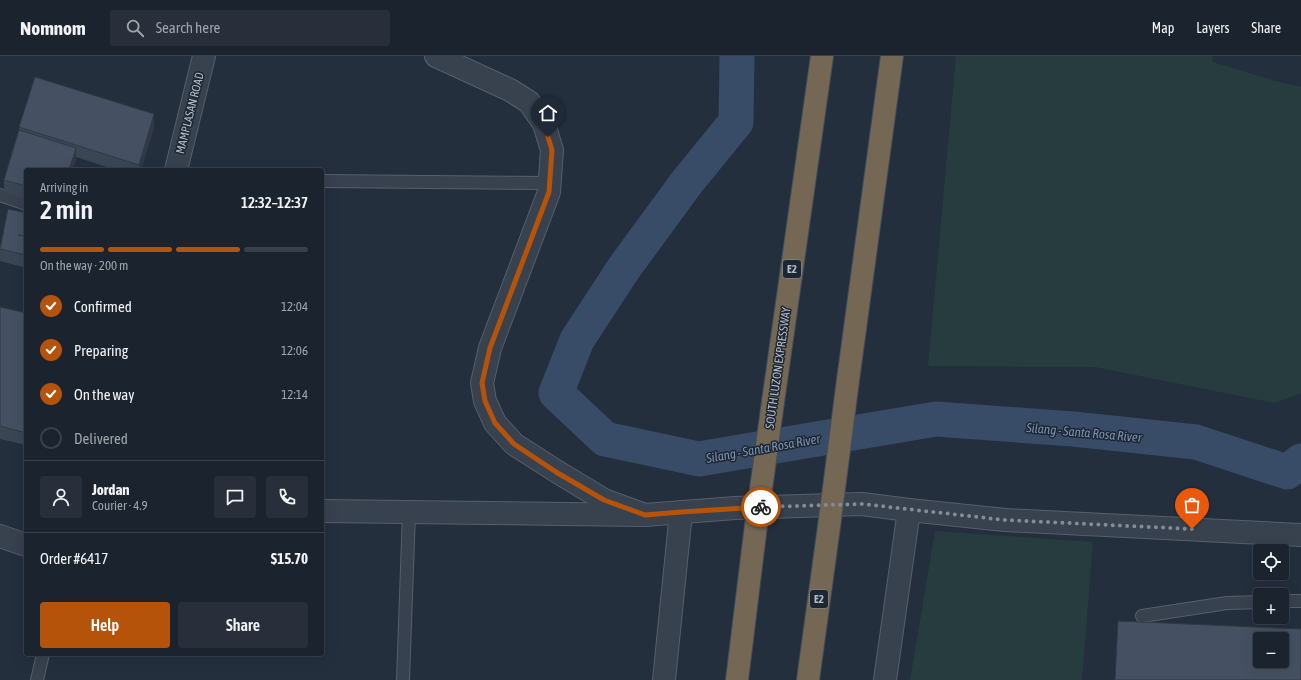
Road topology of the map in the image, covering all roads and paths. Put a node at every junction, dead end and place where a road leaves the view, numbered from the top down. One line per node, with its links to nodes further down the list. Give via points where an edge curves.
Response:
1 (204, 56): 5 (street, MAMPLASAN ROAD)
2 (436, 56): 7 (street, via 510,90 529,102 544,124 552,150)
3 (822, 56): 26 (highway, SOUTH LUZON EXPRESSWAY / E2, bridge)
4 (892, 56): 27 (highway, E2, bridge)
5 (176, 168)
6 (324, 181): 7 (lane)
7 (549, 183): 14 (street, via 549,192 490,348 482,383 485,401 495,423 514,444 604,500)
8 (0, 195): 9 (lane)
9 (24, 203)
10 (909, 510): 13 (street, via 862,504); 15 (street, via 1005,520); 28 (street)
11 (324, 511): 12 (street)
12 (409, 512): 14 (street); 24 (lane)
13 (681, 512): 14 (street); 25 (street)
14 (645, 515)
15 (1301, 534)
16 (0, 536): 17 (street)
17 (24, 543)
18 (1289, 601): 19 (lane)
19 (1301, 601)
20 (1253, 602): 21 (lane, via 1227,603)
21 (1142, 616)
22 (43, 656): 23 (lane)
23 (37, 680)
24 (403, 680)
25 (664, 680)
26 (736, 680)
27 (808, 680)
28 (885, 680)

